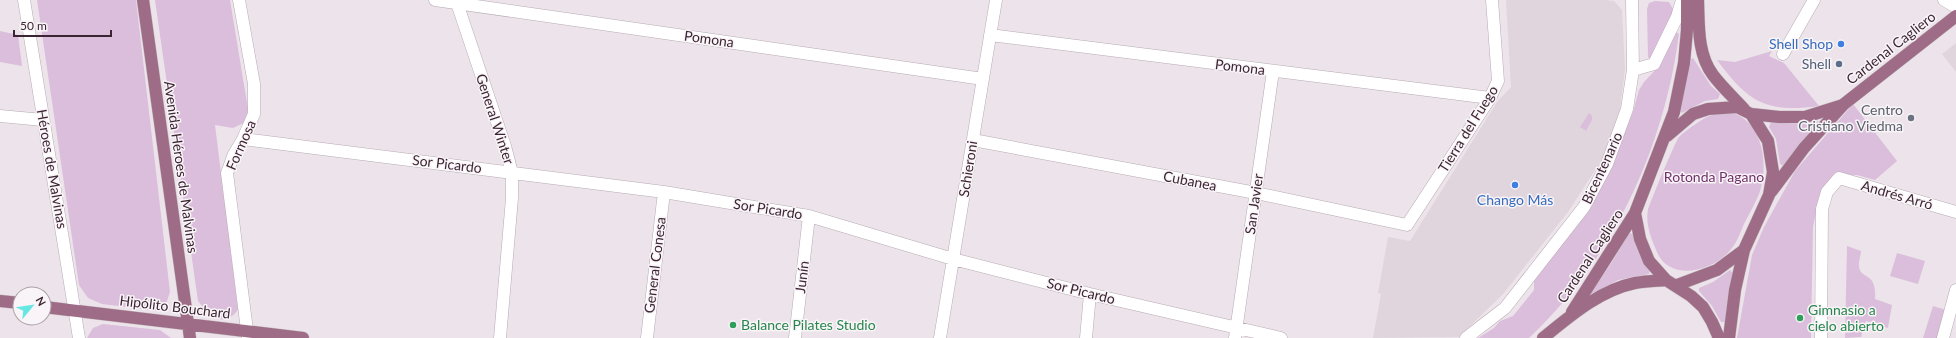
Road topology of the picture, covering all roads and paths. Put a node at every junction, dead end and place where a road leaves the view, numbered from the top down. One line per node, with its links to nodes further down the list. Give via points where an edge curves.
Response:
1 (24, 0): 25 (street, Héroes de Malvinas)
2 (143, 0): 47 (main road, Avenida Héroes de Malvinas)
3 (239, 0): 26 (street, Formosa, via 254,84 254,114)
4 (435, 0): 13 (street, Pomona)
5 (996, 0): 16 (street, Schieroni)
6 (1492, 0): 21 (street, Tierra del Fuego, via 1498,81)
7 (1632, 0): 18 (street, Bicentenario)
8 (1682, 0): 18 (street, via 1677,17 1654,64)
9 (1687, 0): 27 (main road, via 1684,63 1674,112)
10 (1698, 0): 23 (main road, via 1700,38 1712,74)
11 (1814, 0): 17 (street)
12 (1944, 0): 14 (street)
13 (456, 2): 20 (street, Pomona); 29 (street, General Winter, via 506,146)
14 (1956, 7)
15 (1956, 16): 22 (main road, Cardenal Cagliero)
16 (990, 35): 19 (street, Pomona); 20 (street, Schieroni)
17 (1783, 54)
18 (1633, 70): 59 (street, Bicentenario, via 1627,109 1607,164 1584,208 1505,308)
19 (1273, 71): 21 (street, Pomona); 31 (street, San Javier)
20 (983, 79): 28 (street, Schieroni)
21 (1490, 98): 36 (street, Tierra del Fuego)
22 (1844, 104): 23 (main road, Cardenal Cagliero, via 1804,117 1779,118); 32 (main road, Cardenal Cagliero, via 1804,148)
23 (1748, 112): 27 (main road, via 1728,107 1708,109 1693,114); 32 (main road, via 1768,141 1773,172)
24 (0, 116): 25 (street)
25 (44, 120): 45 (street, Héroes de Malvinas)
26 (243, 139): 29 (street, Sor Picardo); 49 (street, Formosa, via 227,173)
27 (1665, 139): 34 (main road)
28 (973, 140): 31 (street, Cubanea); 38 (street, Schieroni)
29 (512, 172): 30 (street, Sor Picardo); 53 (street, General Winter)
30 (664, 192): 35 (street, Sor Picardo); 54 (street, General Conesa)
31 (1256, 193): 36 (street, Cubanea); 48 (street, San Javier)
32 (1769, 194): 37 (main road)
33 (1956, 212): 63 (street, Andrés Arró, via 1839,178 1827,192 1822,209)
34 (1635, 213): 39 (main road, via 1640,239 1649,261); 46 (main road, Cardenal Cagliero)
35 (809, 216): 38 (street, Sor Picardo); 55 (street, Junín)
36 (1407, 225)
37 (1744, 250): 39 (main road, via 1717,270); 62 (main road, via 1735,290)
38 (953, 259): 41 (street, Sor Picardo); 56 (street, Schieroni)
39 (1672, 282): 46 (main road, Cardenal Cagliero, via 1635,283 1615,289); 61 (main road, via 1703,307)
40 (1956, 290): 64 (street)
41 (1090, 294): 48 (street, Sor Picardo); 57 (street)
42 (0, 301): 43 (main road)
43 (12, 302)
44 (52, 307): 45 (main road, Hipólito Bouchard)
45 (76, 311): 47 (main road, Hipólito Bouchard); 50 (street, Héroes de Malvinas)
46 (1569, 316): 60 (main road, Cardenal Cagliero)
47 (188, 323): 49 (main road, Hipólito Bouchard); 51 (main road, Avenida Héroes de Malvinas)
48 (1236, 333): 58 (street, Sor Picardo)
49 (248, 334): 52 (main road, Hipólito Bouchard)
50 (79, 338)
51 (190, 338)
52 (303, 338)
53 (500, 338)
54 (647, 338)
55 (795, 338)
56 (940, 338)
57 (1086, 338)
58 (1281, 338)
59 (1466, 338)
60 (1543, 338)
61 (1719, 338)
62 (1729, 338)
63 (1821, 338)
64 (1943, 338)

